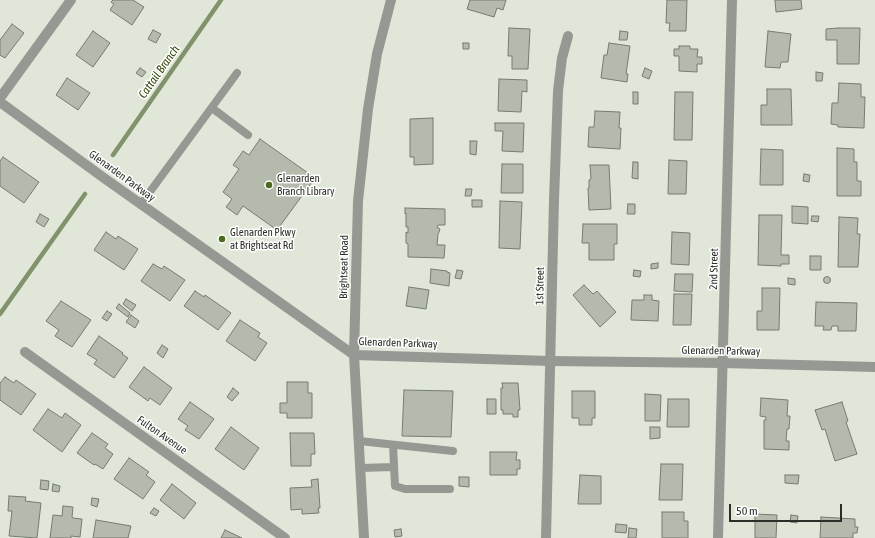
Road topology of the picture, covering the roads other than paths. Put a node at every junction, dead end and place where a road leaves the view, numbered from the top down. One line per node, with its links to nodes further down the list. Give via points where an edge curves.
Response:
1 (71, 0): 6 (street)
2 (391, 0): 12 (street, Brightseat Road, via 378,54 362,158 358,201)
3 (732, 0): 14 (street, 2nd Street)
4 (568, 36): 13 (street, 1st Street, via 558,91)
5 (237, 73): 8 (lane)
6 (0, 98)
7 (0, 102): 10 (street, Glenarden Parkway)
8 (212, 108): 9 (lane); 10 (lane)
9 (248, 135)
10 (141, 204): 12 (street, Glenarden Parkway)
11 (25, 352): 22 (street, Fulton Avenue)
12 (354, 354): 13 (street, Glenarden Parkway); 16 (street, Brightseat Road)
13 (550, 361): 14 (street, Glenarden Parkway); 24 (street, 1st Street)
14 (723, 363): 15 (street, Glenarden Parkway); 25 (street, 2nd Street)
15 (875, 367)
16 (359, 441): 17 (lane); 20 (street, Brightseat Road)
17 (393, 445): 18 (lane); 19 (lane)
18 (453, 451)
19 (394, 467): 20 (lane); 21 (lane, via 395,486 405,489)
20 (360, 468): 23 (street, Brightseat Road)
21 (450, 489)
22 (285, 538)
23 (364, 538)
24 (546, 538)
25 (718, 538)

